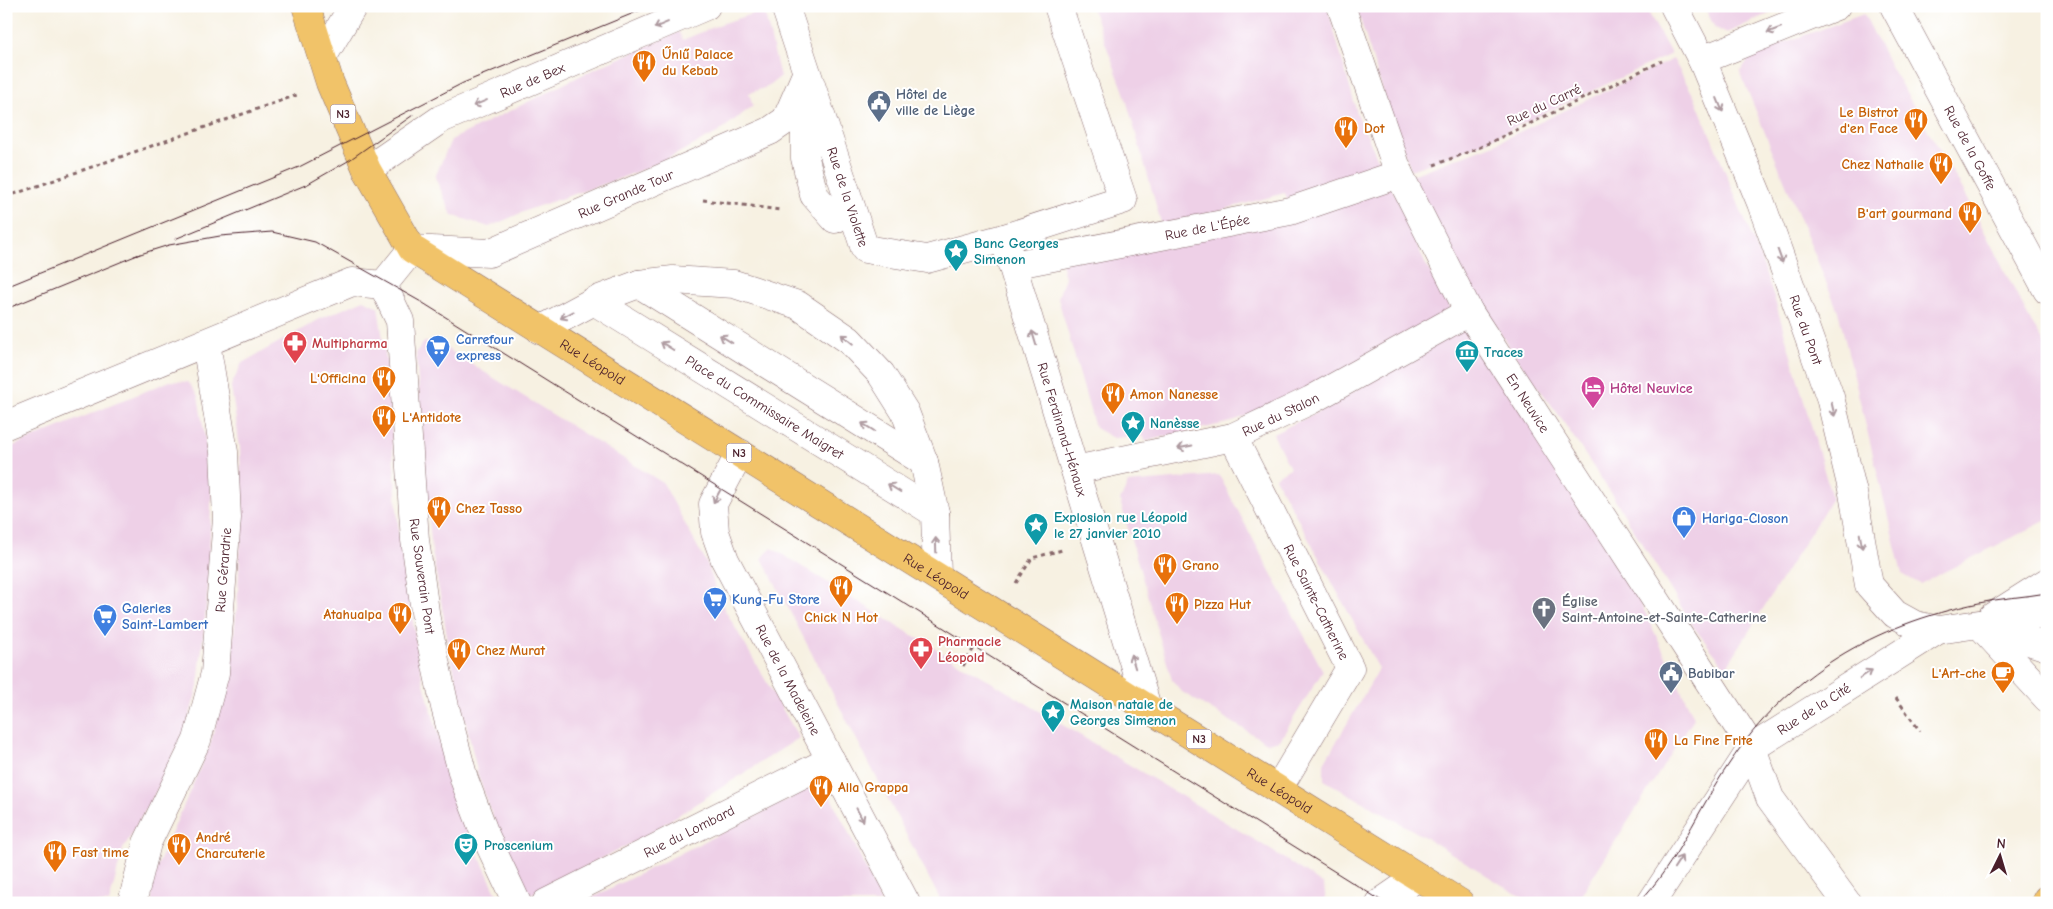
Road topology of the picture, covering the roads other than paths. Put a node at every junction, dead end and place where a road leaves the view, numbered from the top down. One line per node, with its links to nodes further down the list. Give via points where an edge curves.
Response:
1 (306, 6): 11 (main road, N3)
2 (353, 6): 11 (street)
3 (706, 6): 13 (street, Rue de Bex, one-way to 13, via 441,119)
4 (785, 6): 12 (street, Rue de la Violette)
5 (1058, 6): 15 (street)
6 (1341, 6): 14 (street, En Neuvice)
7 (1674, 6): 10 (street, Rue du Pont)
8 (1836, 6): 10 (street, one-way to 10)
9 (1894, 6): 23 (street, Rue de la Goffe)
10 (1698, 53): 38 (street, Rue du Pont, one-way to 38, via 1761,203 1830,397 1853,493 1869,585 1895,614 1914,624)
11 (322, 58): 13 (main road, N3)
12 (806, 74): 16 (street, via 805,158 814,195); 17 (street, Rue de la Violette, via 865,249 927,259); 19 (street, Rue Grande Tour, via 786,120 770,132 489,253)
13 (367, 170): 19 (main road, N3)
14 (1400, 176): 18 (street, Rue de L'Épée, via 1290,211); 25 (street, En Neuvice)
15 (1123, 200): 17 (street, Rue de la Violette); 18 (street)
16 (835, 219)
17 (1004, 238): 20 (street, Rue Ferdinand-Hénaux)
18 (1136, 240): 20 (street, Rue de L'Épée)
19 (412, 249): 22 (street); 26 (main road, Rue Léopold / N3)
20 (1012, 265): 32 (street, Rue Ferdinand-Hénaux, one-way to 20)
21 (639, 284): 24 (street); 31 (street, one-way to 21); 31 (street, one-way to 21, via 905,412 881,374 849,340 798,305 734,284 673,280)
22 (383, 285): 27 (street, via 352,282); 47 (street, Rue Souverain Pont, via 400,321 416,540 428,628 464,779 486,837)
23 (2047, 290)
24 (594, 301): 26 (street, one-way to 26); 33 (street, Place du Commissaire Maigret, one-way to 24)
25 (1469, 312): 29 (street, Rue du Stalon, via 1311,400); 42 (street, En Neuvice)
26 (540, 330): 30 (main road, Rue Léopold / N3)
27 (206, 343): 28 (street); 46 (street, Rue Gérardrie, via 224,452 227,518 216,673 197,740 148,844)
28 (6, 425)
29 (1233, 437): 32 (street, Rue du Stalon, one-way to 32); 44 (street, Rue Sainte-Catherine, via 1350,668)
30 (740, 453): 34 (main road, Rue Léopold / N3); 43 (street, Rue de la Madeleine, one-way to 43, via 713,504 715,532 725,560)
31 (924, 462): 33 (street)
32 (1075, 470): 41 (street, Rue Ferdinand-Hénaux, one-way to 32)
33 (935, 513): 34 (street, one-way to 33)
34 (938, 576): 41 (main road, Rue Léopold / N3)
35 (2047, 582): 37 (street)
36 (2047, 614): 37 (street, Rue de la Cité)
37 (1980, 625): 38 (street, Rue de la Cité); 39 (street); 40 (street)
38 (1938, 630): 42 (street, Rue de la Cité, one-way to 38)
39 (2047, 648)
40 (2047, 698)
41 (1147, 707): 44 (main road, Rue Léopold / N3)
42 (1752, 748): 52 (street, Rue de la Cité, one-way to 42); 53 (street, En Neuvice, via 1770,798)
43 (831, 760): 48 (street, Rue du Lombard); 49 (street, Rue de la Madeleine, one-way to 49)
44 (1278, 789): 45 (main road, Rue Léopold / N3)
45 (1418, 877): 50 (street); 51 (main road, Rue Léopold / N3)
46 (132, 903)
47 (517, 903)
48 (546, 903)
49 (906, 903)
50 (1380, 903)
51 (1460, 903)
52 (1651, 903)
53 (1847, 903)

